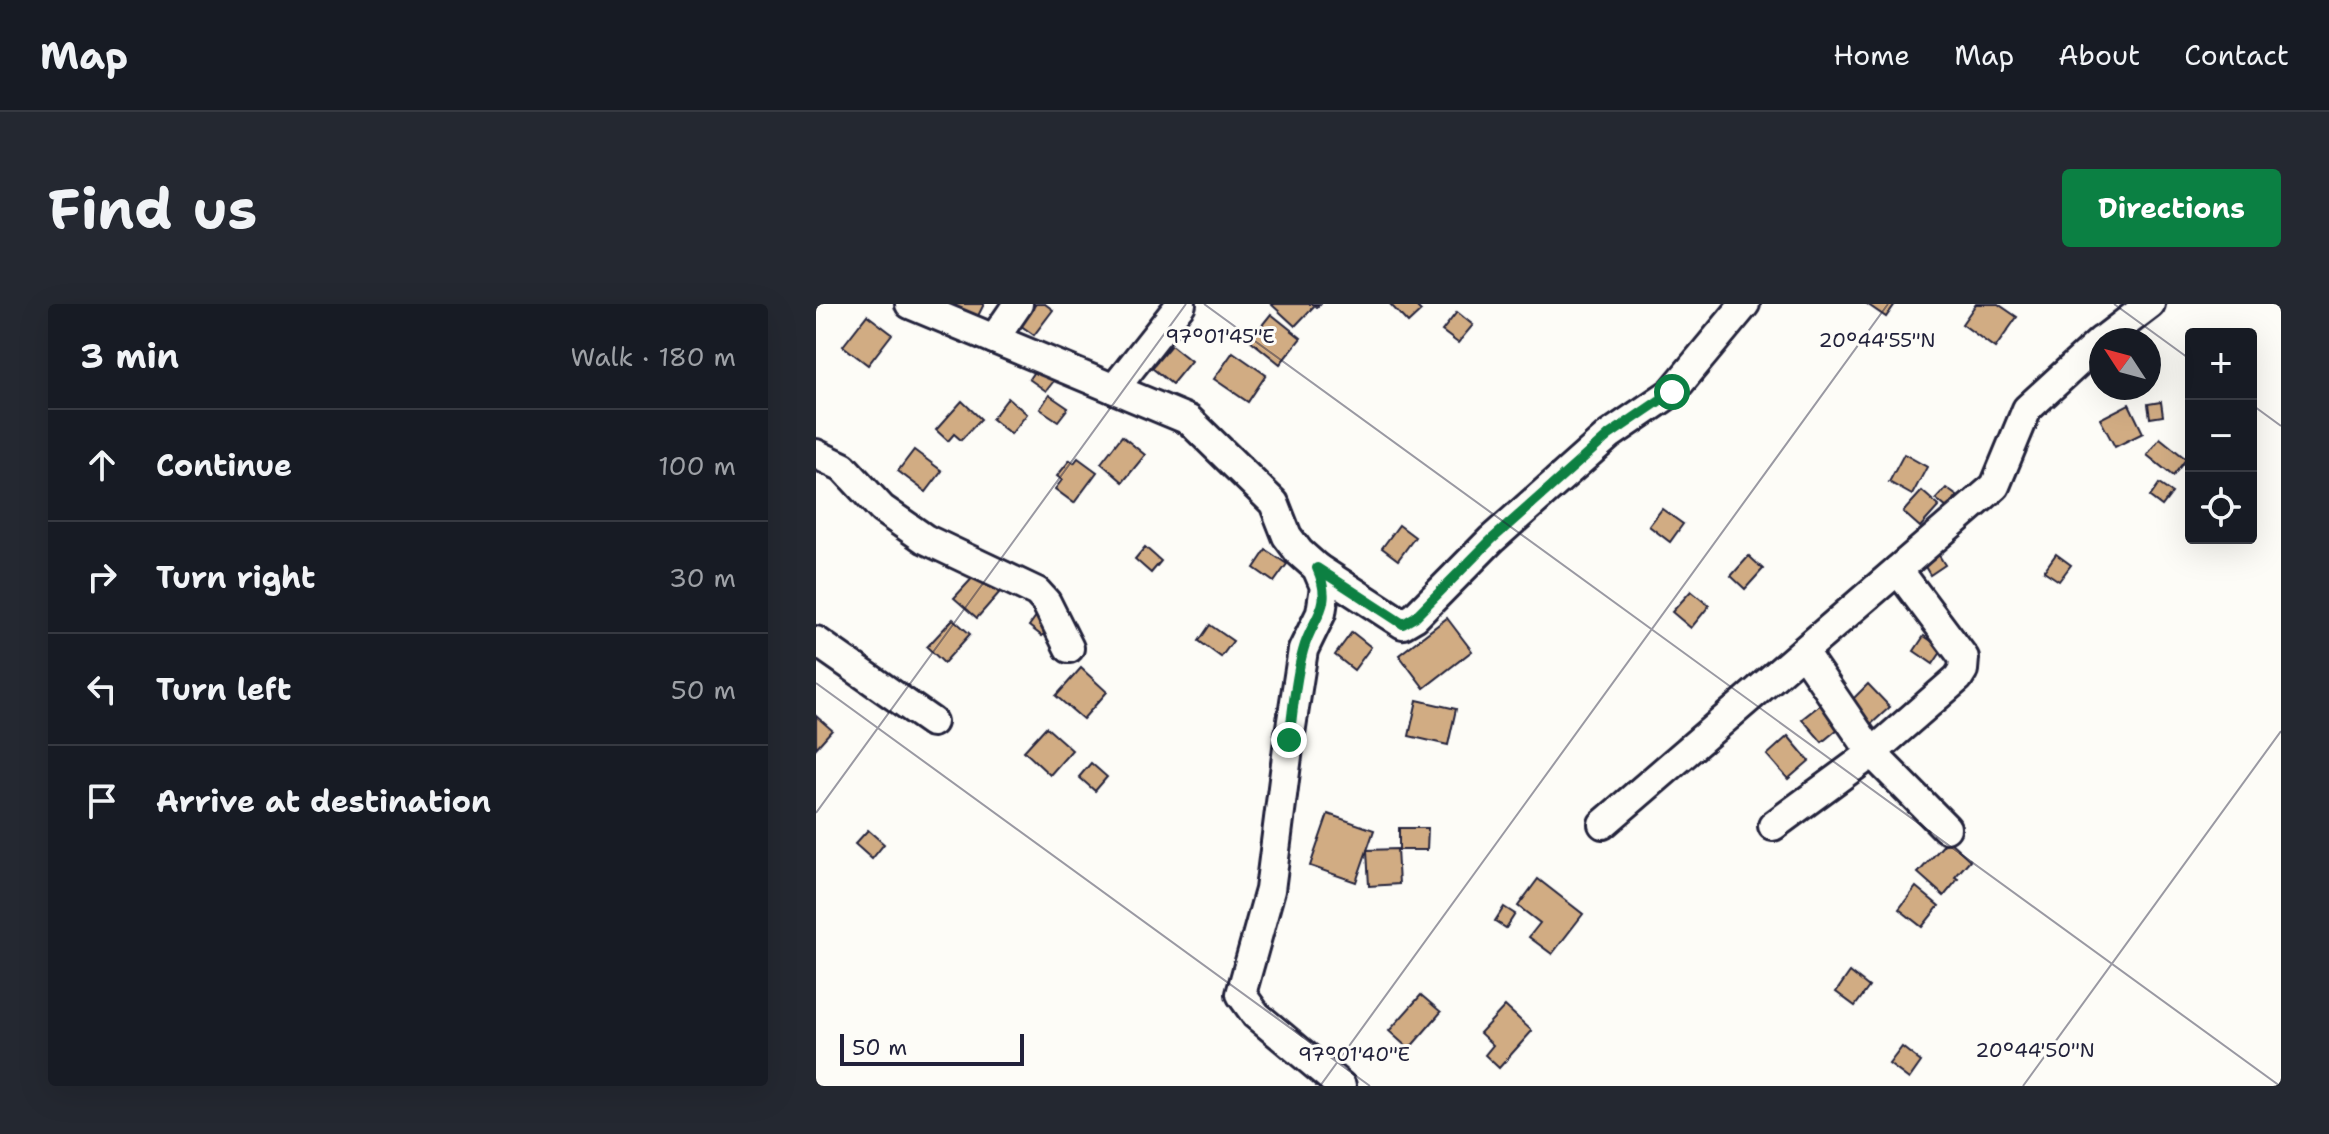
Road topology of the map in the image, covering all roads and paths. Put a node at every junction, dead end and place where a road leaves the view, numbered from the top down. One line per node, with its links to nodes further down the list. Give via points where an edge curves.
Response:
1 (910, 304): 7 (street)
2 (1018, 304): 7 (street)
3 (1181, 304): 9 (street)
4 (1745, 304): 11 (street, via 1672,392 1609,435 1491,540 1415,617 1403,624)
5 (2150, 304): 6 (street)
6 (2119, 328)
7 (994, 339): 9 (street)
8 (2089, 353): 12 (street, via 2027,409 1995,486)
9 (1114, 389): 11 (street, via 1189,420 1274,503 1287,536)
10 (816, 454): 14 (street, via 843,467 882,509 925,539 1037,592)
11 (1317, 568): 21 (street, via 1325,587 1321,613 1303,650 1270,890 1241,994 1256,1015)
12 (1898, 570): 15 (street); 17 (street, via 1964,658 1963,670)
13 (816, 641): 16 (street)
14 (1069, 648)
15 (1803, 652): 17 (street); 18 (street)
16 (932, 722)
17 (1872, 753): 19 (street); 20 (street)
18 (1603, 824)
19 (1773, 826)
20 (1946, 828)
21 (1341, 1086)

